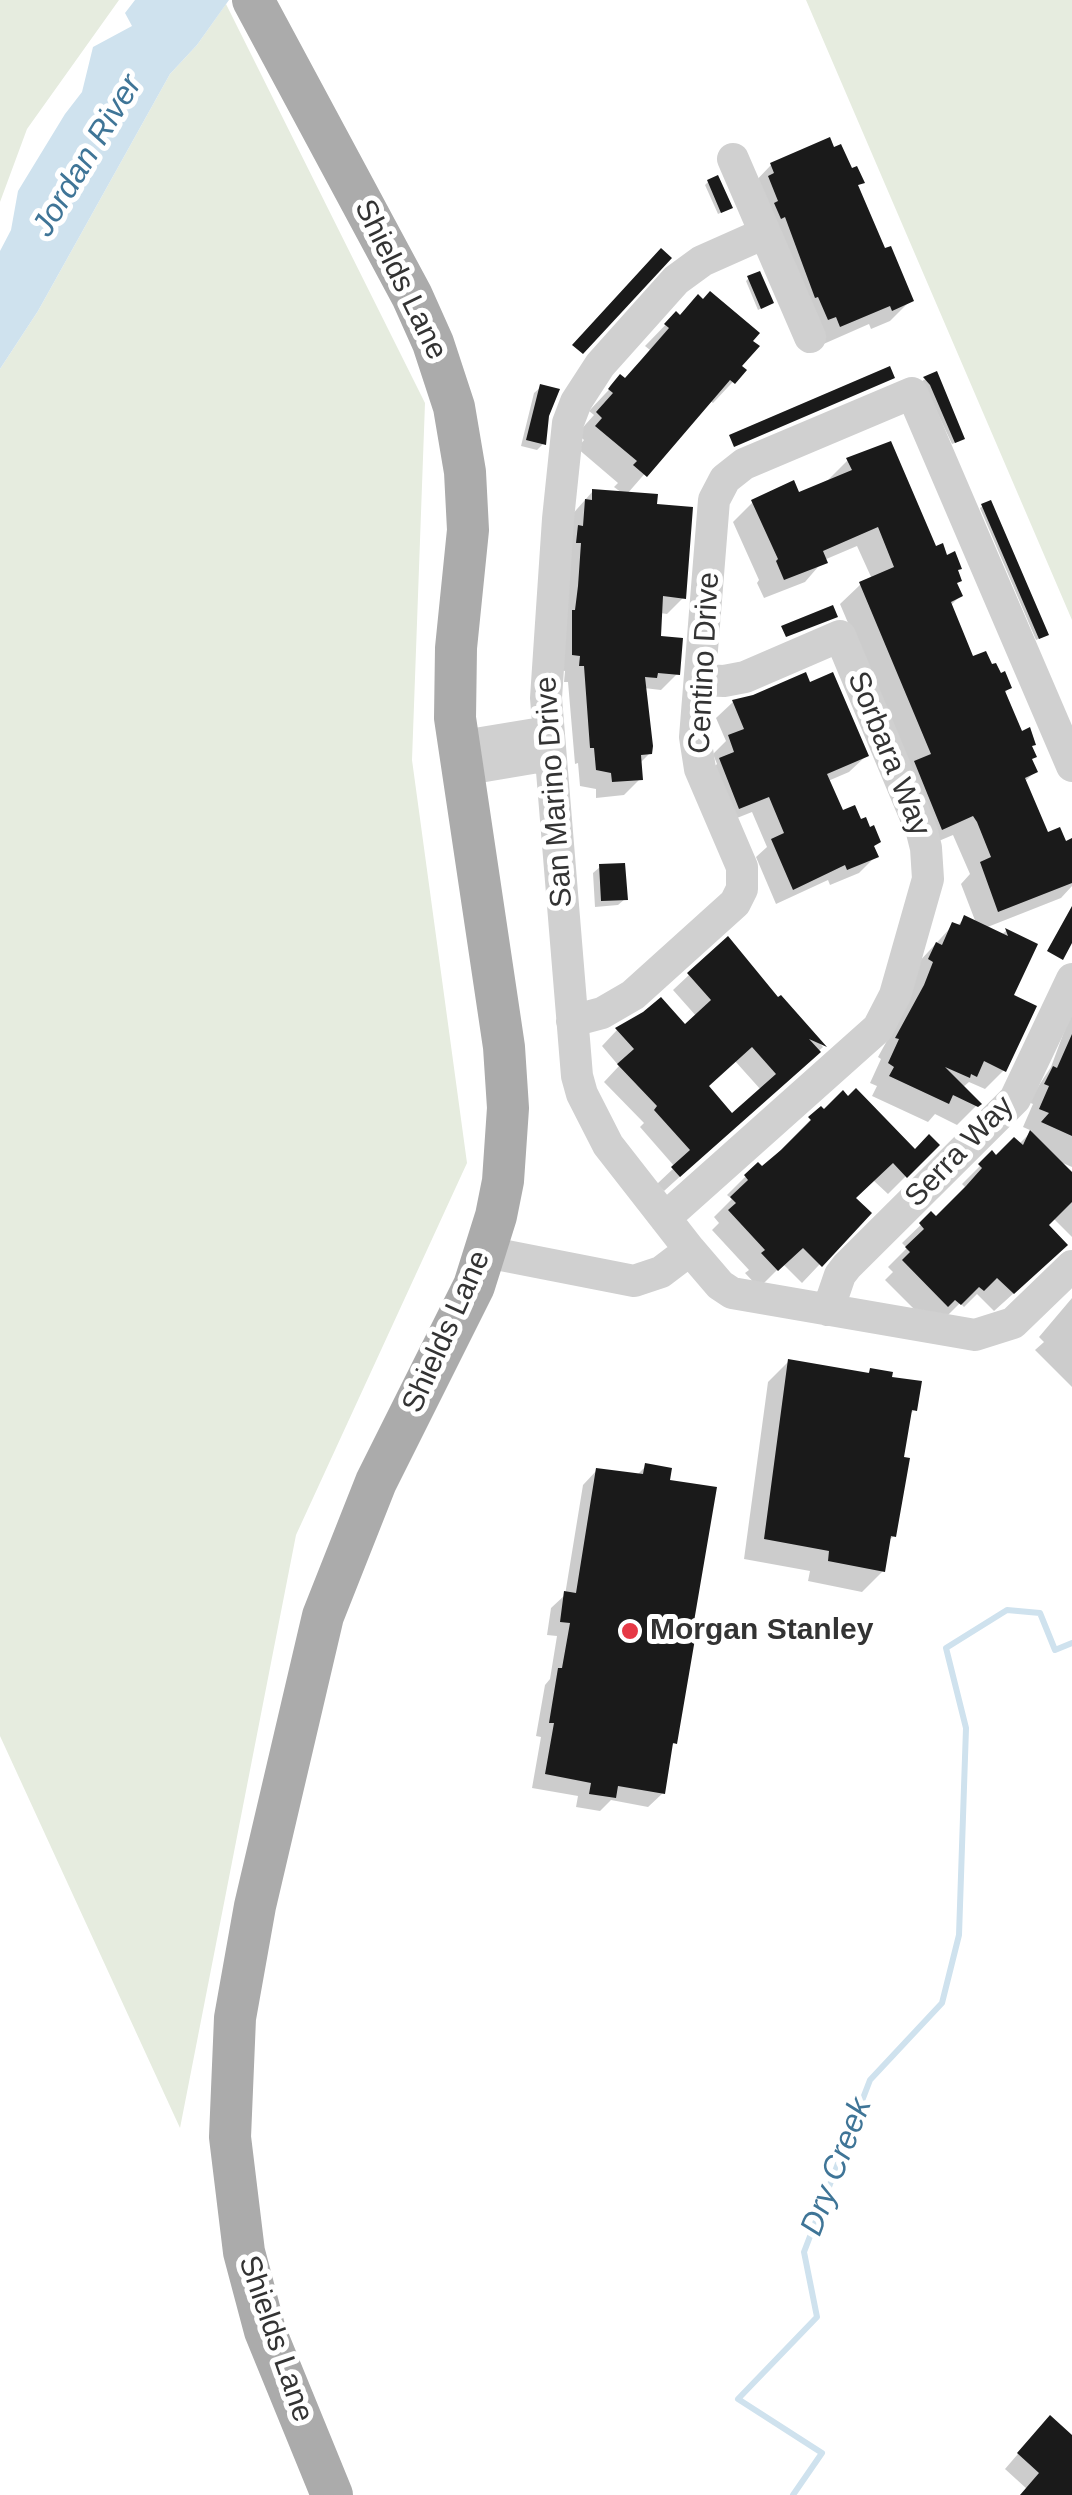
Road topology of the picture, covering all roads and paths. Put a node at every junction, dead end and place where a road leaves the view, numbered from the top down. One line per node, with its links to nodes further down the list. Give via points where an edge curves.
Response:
1 (258, 9): 7 (main road, Shields Lane, via 412,296 454,407 468,530 454,673)
2 (734, 159): 3 (street)
3 (765, 233): 4 (street); 6 (street, San Marino Drive, via 684,273 600,365 576,402 564,445 558,520 546,680)
4 (810, 337)
5 (700, 680): 8 (street, Centino Drive, via 714,500 725,479 744,464 912,392); 10 (street, Centino Drive, via 697,758 742,867 742,889 735,903 633,994 602,1014); 11 (street, Sorbara Way, via 744,676 840,636 922,832 928,878 895,996 878,1028)
6 (549, 744): 7 (street); 10 (street, San Marino Drive)
7 (459, 758): 13 (main road, Shields Lane, via 507,1077 503,1180)
8 (1072, 766)
9 (1072, 979): 15 (street, Serra Way, via 1015,1098 846,1266)
10 (572, 1022): 11 (street, San Marino Drive, via 588,1112)
11 (665, 1218): 12 (street, San Marino Drive)
12 (690, 1250): 13 (street, via 661,1272 634,1281); 15 (street, San Marino Drive, via 732,1293)
13 (486, 1252): 16 (main road, Shields Lane, via 376,1482 323,1616 235,2018 230,2137 244,2252 265,2331)
14 (1072, 1266): 15 (street, San Marino Drive, via 1022,1315 988,1333 960,1335)
15 (828, 1310)
16 (332, 2495)

